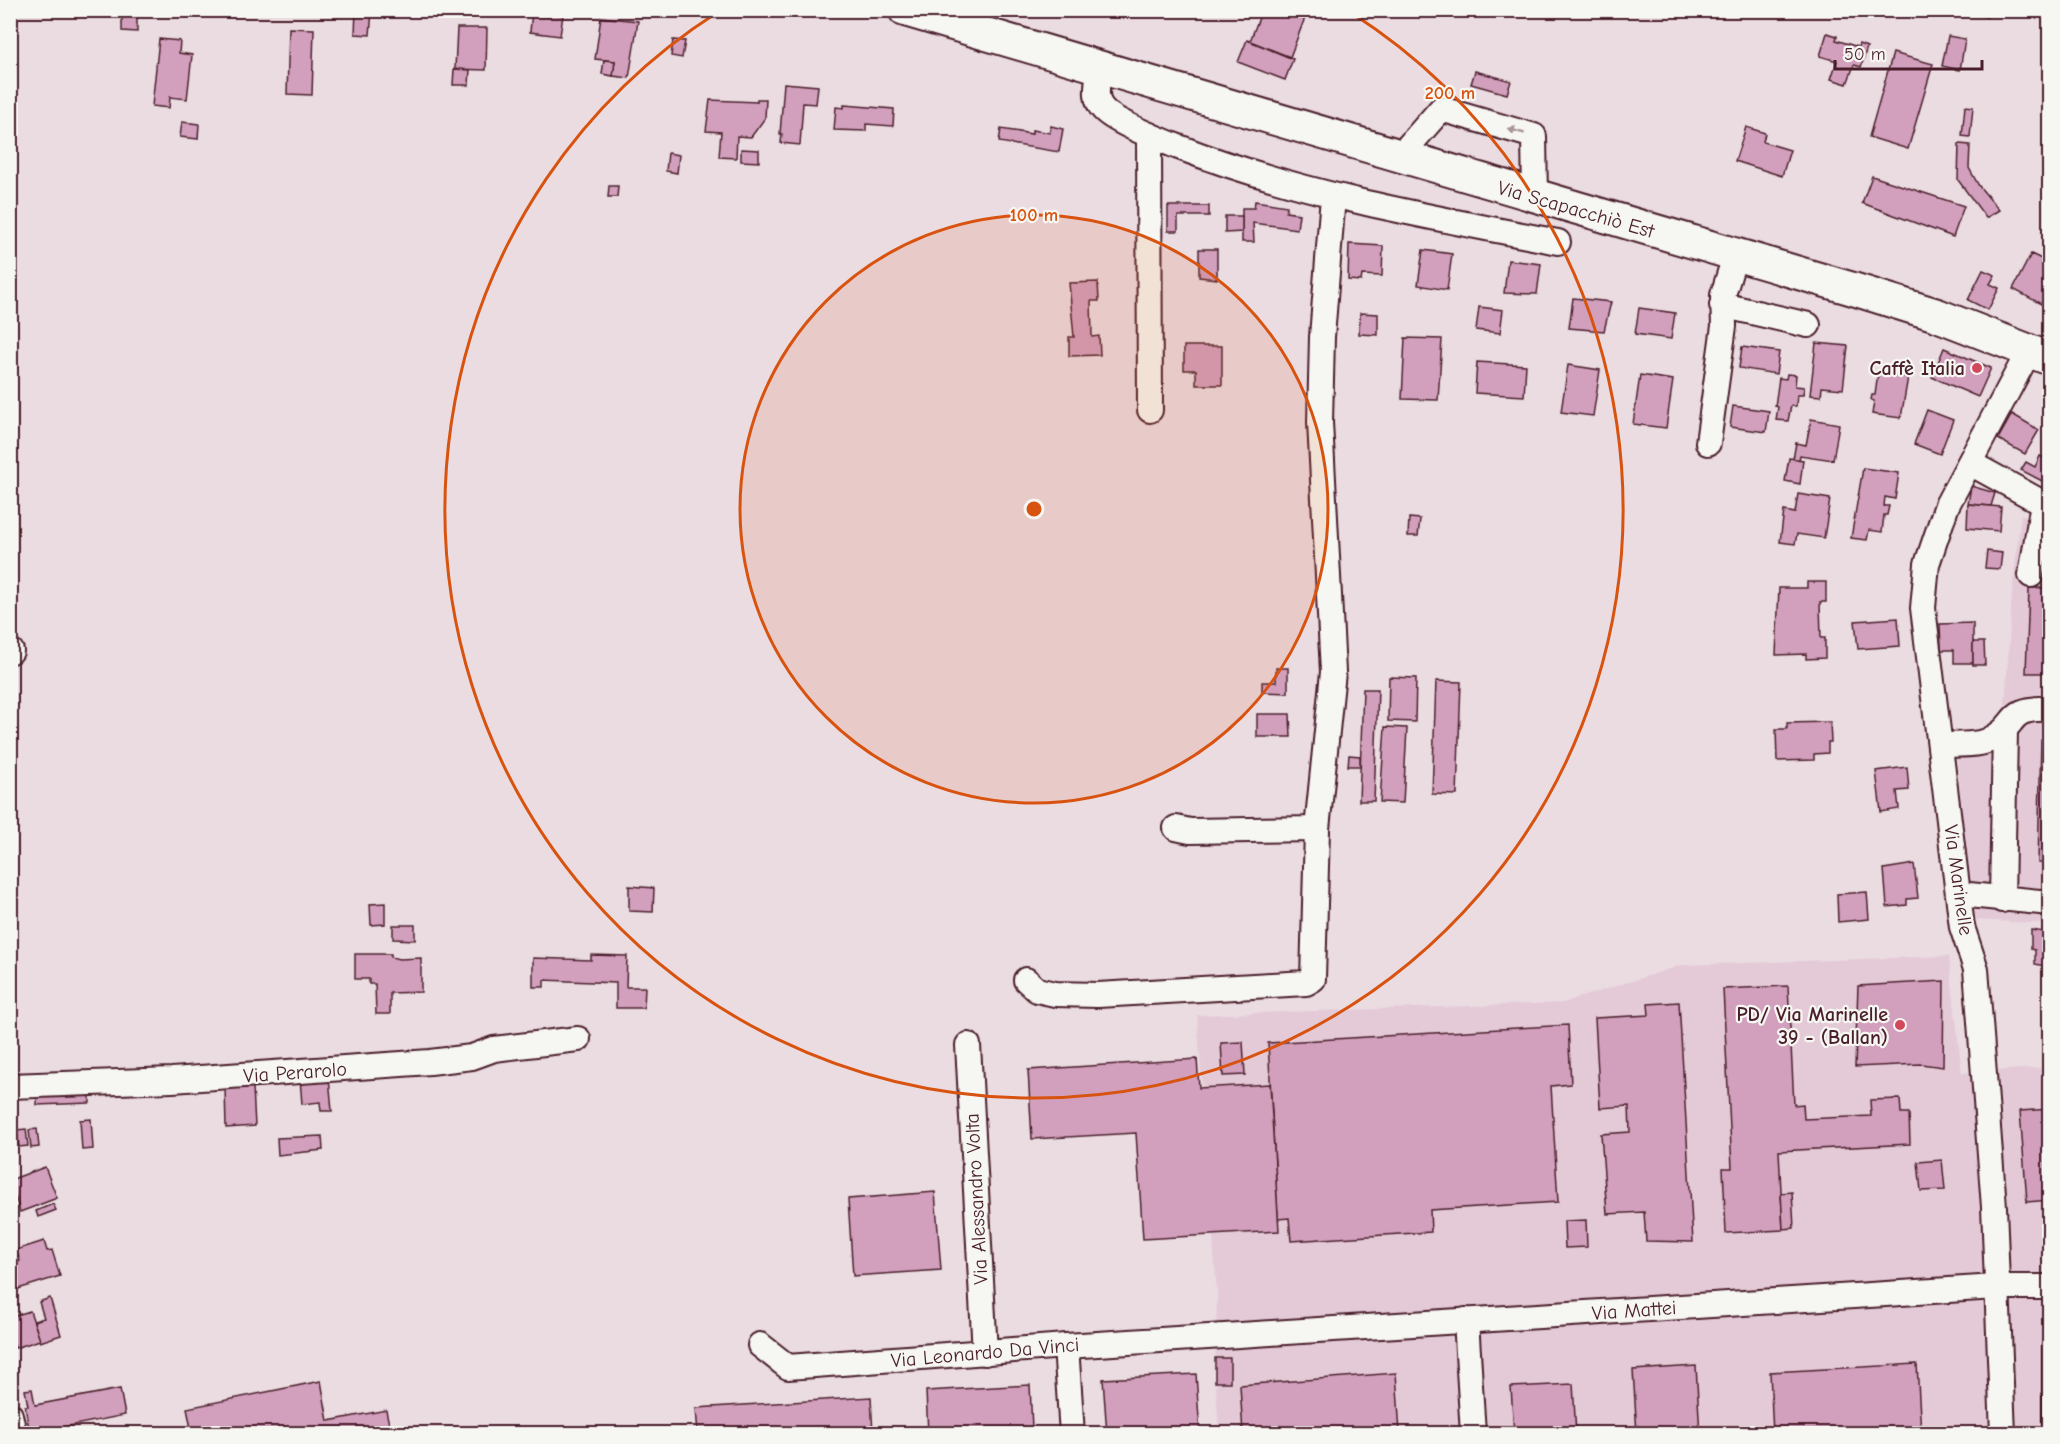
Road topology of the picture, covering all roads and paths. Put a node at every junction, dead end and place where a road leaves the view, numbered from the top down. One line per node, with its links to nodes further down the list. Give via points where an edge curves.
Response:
1 (905, 10): 2 (main road, Via Scapacchiò Est)
2 (1099, 69): 3 (street, Via Scapacchiò Est, via 1098,98 1103,109); 4 (main road, Via Scapacchiò Est)
3 (1149, 135): 5 (street, Via Scapacchiò Est, via 1230,168); 12 (street)
4 (1399, 157): 6 (main road, Via Scapacchiò Est); 6 (street, one-way to 4, via 1534,136 1441,109)
5 (1333, 196): 7 (street, Via Scapacchiò Est); 21 (street, via 1320,422 1334,672)
6 (1535, 197): 8 (main road, Via Scapacchiò Est)
7 (1558, 242)
8 (1735, 256): 9 (street); 11 (main road, Via Scapacchiò Est, via 1936,315)
9 (1722, 305): 10 (street); 13 (street, via 1724,326)
10 (1808, 325)
11 (2039, 355): 14 (street, Via Marinelle)
12 (1150, 410)
13 (1708, 443)
14 (1970, 463): 15 (street); 19 (street, Via Marinelle, via 1947,504 1927,564 1923,608)
15 (2046, 505): 16 (street)
16 (2031, 575)
17 (2049, 708): 18 (street, via 2019,711)
18 (2005, 730): 19 (street, via 1985,742); 23 (street)
19 (1940, 746): 22 (street, Via Marinelle)
20 (1176, 828): 21 (street)
21 (1317, 829): 25 (street, via 1313,979 1098,995 1055,994 1037,990)
22 (1959, 894): 23 (street); 29 (street, Via Marinelle, via 1962,927 1976,969 1994,1207)
23 (2002, 900): 24 (street)
24 (2049, 903)
25 (1026, 980)
26 (578, 1039): 28 (street, Via Perarolo, via 494,1049 471,1057 430,1062 172,1080)
27 (968, 1045): 35 (street, Via Alessandro Volta)
28 (10, 1086)
29 (1996, 1287): 30 (street, Via Mattei); 31 (street, Via Mattei); 40 (street, Via Marinelle)
30 (2049, 1287)
31 (1466, 1320): 32 (street, Via Mattei); 39 (street)
32 (1218, 1336): 34 (street, Via Leonardo Da Vinci)
33 (760, 1345): 35 (street, Via Leonardo Da Vinci, via 788,1368)
34 (1066, 1346): 35 (street, Via Leonardo Da Vinci); 38 (street)
35 (984, 1353)
36 (10, 1415): 37 (street)
37 (14, 1434)
38 (1072, 1434)
39 (1473, 1434)
40 (2003, 1434)

